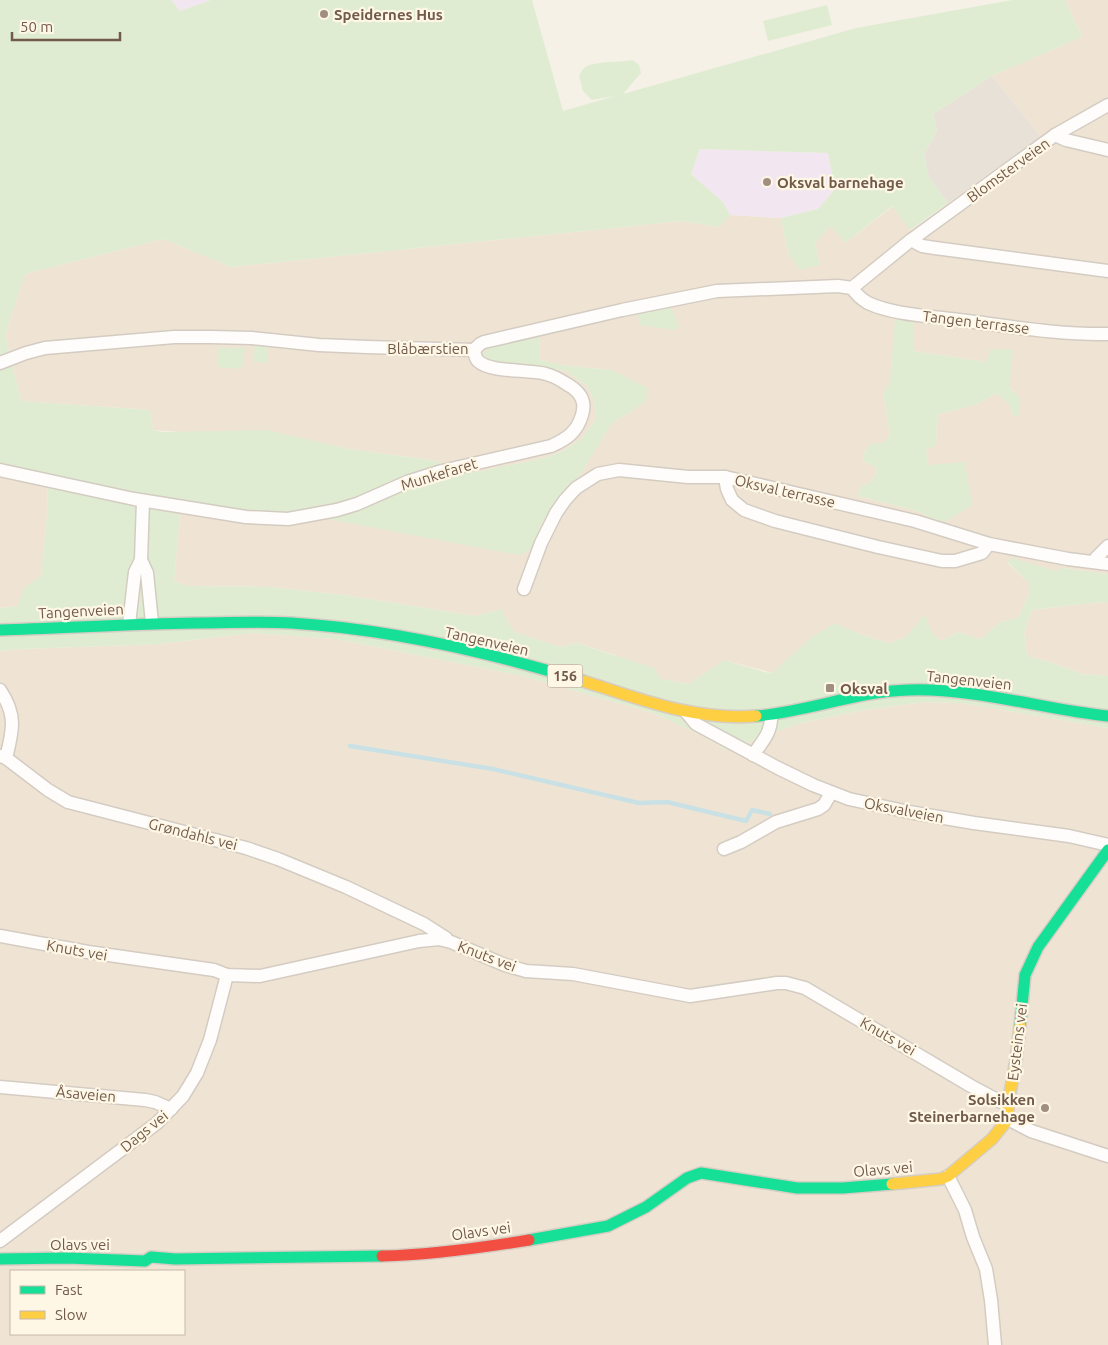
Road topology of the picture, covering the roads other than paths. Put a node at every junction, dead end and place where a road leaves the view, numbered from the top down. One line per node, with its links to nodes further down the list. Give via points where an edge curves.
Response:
1 (1108, 105): 2 (street, Blomsterveien)
2 (1055, 135): 3 (street); 4 (street, Blomsterveien)
3 (1108, 150)
4 (911, 240): 5 (street, via 922,246); 6 (street, Blomsterveien)
5 (1108, 271)
6 (852, 288): 7 (street, Tangen terrasse, via 868,303 920,315); 8 (street, Blåbærstien, via 718,292 554,325 484,342)
7 (1108, 334)
8 (474, 350): 9 (street, Blåbærstien, via 174,337 45,348); 12 (street, Munkefaret, via 482,364 503,370 544,373 575,389 584,405 575,431 568,439 551,446 442,470 357,504 315,515 246,518)
9 (0, 364)
10 (0, 470): 12 (street, Munkefaret)
11 (725, 477): 13 (street, Oksval terrasse, via 915,521); 13 (street, via 732,500 744,510 775,521 942,561 955,561 982,553); 17 (street, Oksval terrasse, via 688,477 626,470 598,474 576,488 556,513 540,543)
12 (143, 501): 15 (street)
13 (990, 544): 16 (street, Oksval terrasse)
14 (1108, 546): 16 (street, via 1096,558)
15 (142, 560): 18 (street, via 147,573); 19 (street, via 135,572)
16 (1102, 563)
17 (524, 589)
18 (152, 623): 19 (street, Tangenveien / 156); 22 (street, Tangenveien / 156, via 294,623 377,633 508,660)
19 (129, 624): 20 (street, Tangenveien / 156)
20 (0, 630)
21 (0, 690): 26 (street, Grøndahls vei, via 13,721 12,735)
22 (686, 712): 23 (street, Tangenveien / 156, via 724,717); 25 (street, Oksvalveien, via 696,724)
23 (771, 716): 24 (street, Tangenveien / 156, via 864,695 926,689 984,695); 25 (street, via 769,733)
24 (1108, 716)
25 (753, 755): 27 (street, Oksvalveien)
26 (3, 757): 32 (street, Grøndahls vei, via 68,802 278,859 424,924 446,938)
27 (832, 793): 28 (street, Oksvalveien, via 910,812); 29 (street, via 818,809 776,822)
28 (1108, 844)
29 (724, 849)
30 (1108, 850): 35 (street, Eysteins vei, via 1029,964 1023,984)
31 (0, 936): 33 (street, Knuts vei, via 214,970)
32 (445, 941): 33 (street, Knuts vei, via 419,941 260,976); 35 (street, Knuts vei, via 504,965 618,981 677,995 690,996 777,983 805,988 970,1086)
33 (227, 976): 36 (street, Dags vei, via 210,1040 197,1073 189,1089)
34 (0, 1087): 36 (street, Åsaveien, via 145,1100)
35 (1008, 1104): 37 (street, Eysteins vei)
36 (171, 1109): 40 (street, Dags vei, via 157,1123)
37 (1008, 1119): 38 (street, via 1031,1131); 39 (street, via 992,1140)
38 (1108, 1156)
39 (948, 1176): 41 (street, Olavs vei, via 894,1184 810,1189 692,1174 652,1203 608,1226 485,1247 413,1255 151,1257 145,1261); 42 (street, via 965,1210 986,1269)
40 (0, 1241)
41 (0, 1259)
42 (995, 1345)

